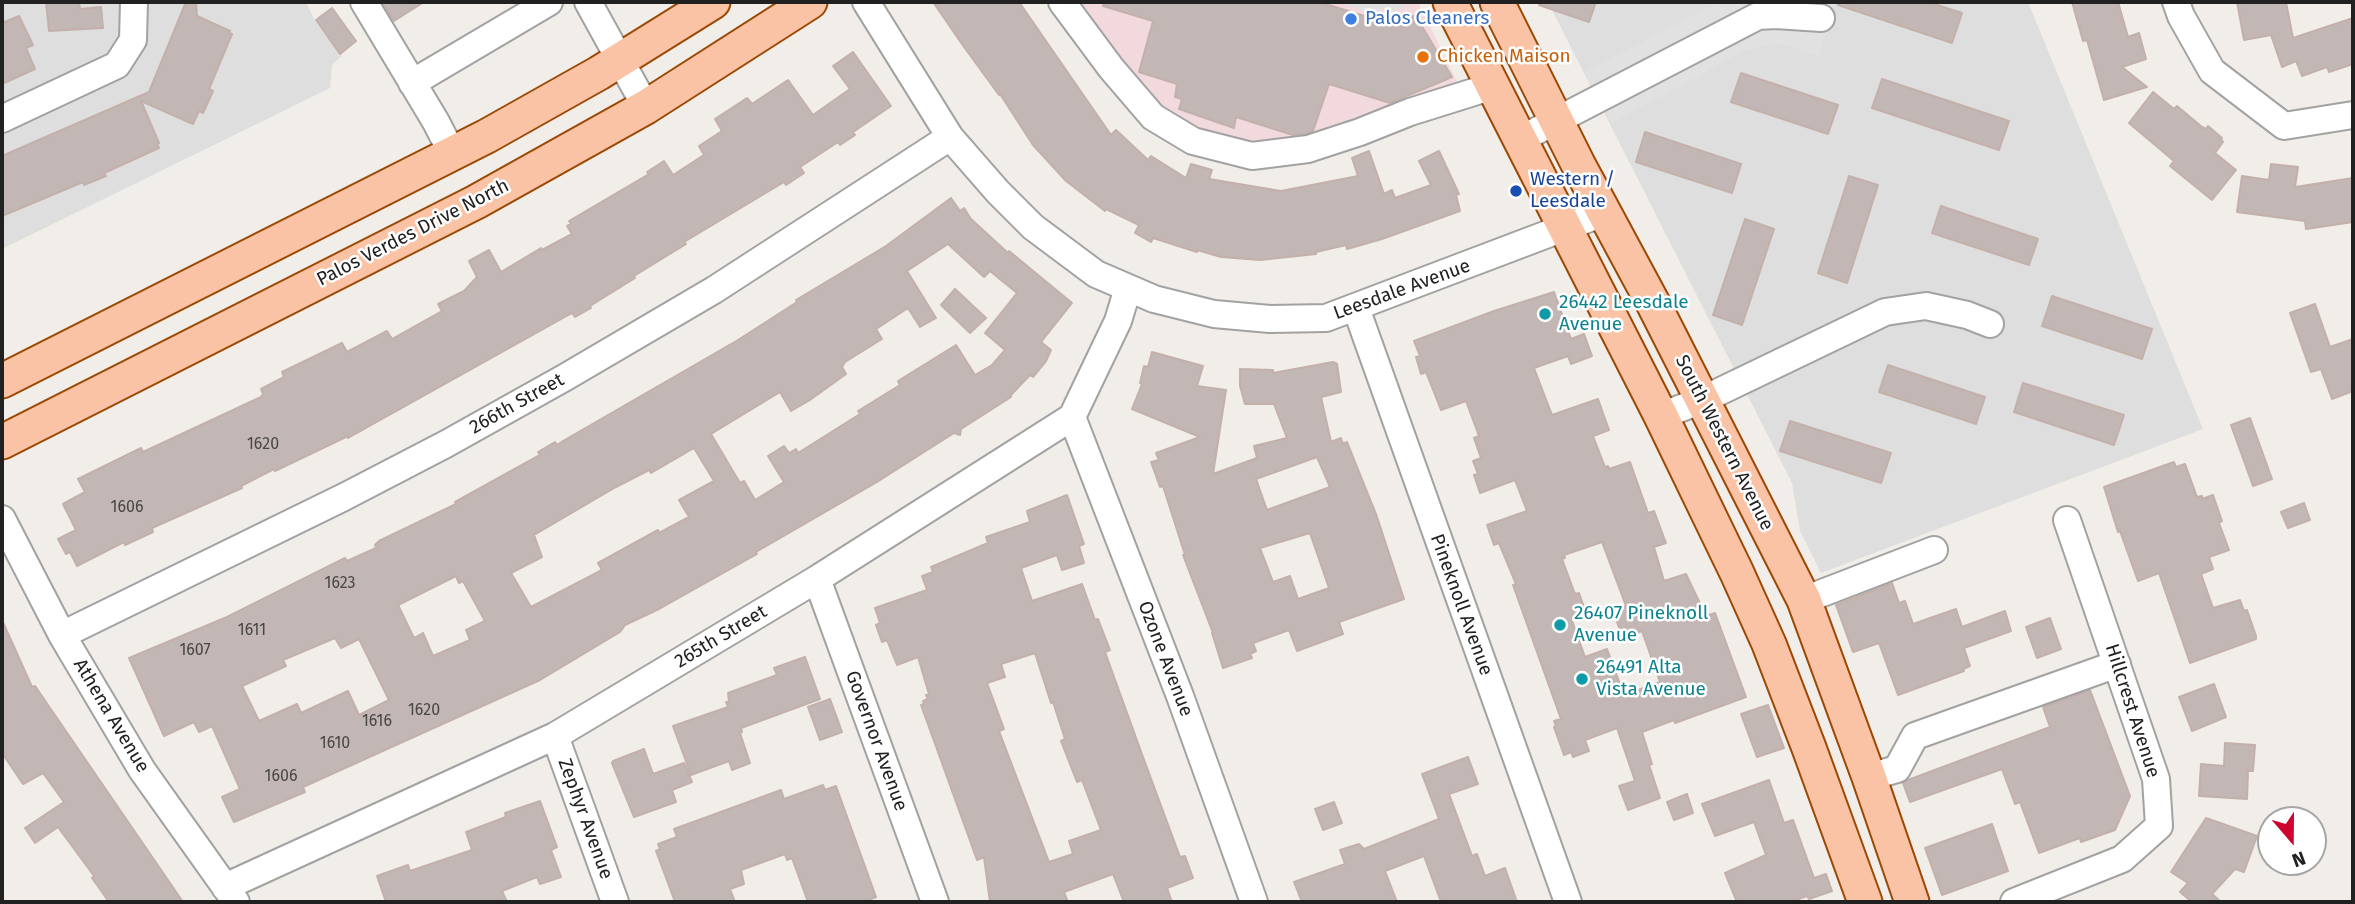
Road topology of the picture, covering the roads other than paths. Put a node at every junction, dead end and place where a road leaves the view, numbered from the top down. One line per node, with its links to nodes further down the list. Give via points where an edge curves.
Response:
1 (134, 2): 18 (street, via 134,40 117,65)
2 (364, 2): 14 (street)
3 (549, 2): 14 (street)
4 (588, 2): 13 (street)
5 (713, 2): 13 (main road)
6 (810, 2): 16 (main road, Palos Verdes Drive North)
7 (866, 2): 20 (street, Leesdale Avenue)
8 (1062, 2): 15 (street, via 1153,117 1193,141 1252,156 1308,149)
9 (1450, 2): 15 (main road)
10 (1497, 2): 19 (main road, South Western Avenue)
11 (2176, 2): 17 (street, via 2212,71 2284,126)
12 (1821, 18): 19 (street, via 1758,16)
13 (620, 60): 16 (street); 22 (main road)
14 (412, 83): 22 (street)
15 (1493, 86): 21 (main road)
16 (646, 107): 32 (main road, Palos Verdes Drive North, via 464,208)
17 (2353, 116)
18 (2, 119)
19 (1556, 120): 21 (street); 23 (main road, South Western Avenue)
20 (950, 137): 25 (street, Leesdale Avenue, via 1033,227 1096,274); 38 (street, 266th Street, via 714,290 564,378 344,498)
21 (1521, 139): 24 (main road)
22 (452, 153): 28 (main road)
23 (1603, 213): 24 (street, Leesdale Avenue); 29 (main road, South Western Avenue)
24 (1565, 229): 26 (street, Leesdale Avenue); 30 (main road)
25 (1128, 288): 26 (street, Leesdale Avenue, via 1214,314 1270,319 1326,318); 31 (street, via 1118,321)
26 (1356, 308): 46 (street, Pineknoll Avenue)
27 (1990, 324): 29 (street, via 1926,306 1885,312)
28 (2, 381)
29 (1702, 400): 30 (street); 37 (main road, South Western Avenue)
30 (1661, 416): 47 (main road, via 1769,644)
31 (1072, 417): 36 (street, 265th Street); 45 (street, Ozone Avenue)
32 (2, 442)
33 (2, 519): 38 (street, Athena Avenue)
34 (2067, 520): 39 (street, Hillcrest Avenue)
35 (1934, 550): 37 (street)
36 (817, 579): 40 (street, 265th Street); 44 (street, Governor Avenue)
37 (1804, 600): 41 (main road, South Western Avenue)
38 (62, 635): 42 (street, Athena Avenue, via 142,770)
39 (2117, 664): 41 (street, via 1915,736 1897,769); 49 (street, Hillcrest Avenue, via 2157,779 2159,827 2122,859)
40 (555, 736): 42 (street, 265th Street); 43 (street, Zephyr Avenue)
41 (1869, 778): 48 (main road, South Western Avenue)
42 (230, 894)
43 (615, 902)
44 (935, 902)
45 (1254, 902)
46 (1568, 902)
47 (1865, 902)
48 (1912, 902)
49 (2014, 902)

